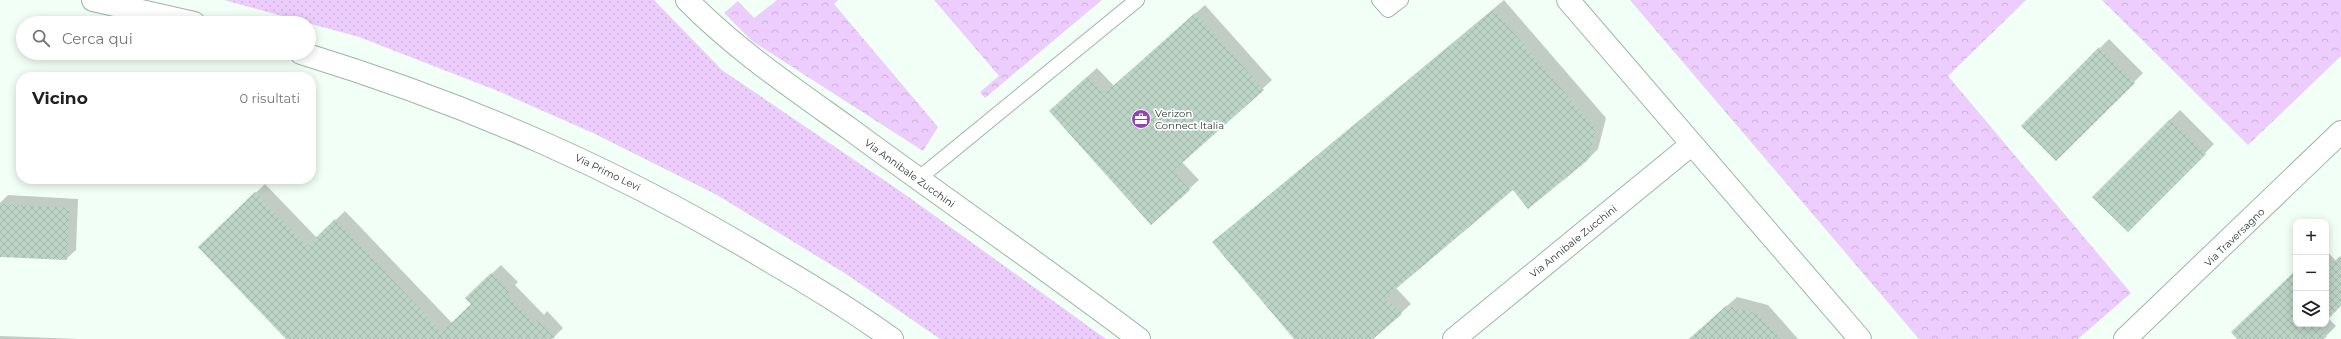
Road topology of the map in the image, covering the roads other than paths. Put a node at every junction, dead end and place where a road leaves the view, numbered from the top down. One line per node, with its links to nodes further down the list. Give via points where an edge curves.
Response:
1 (93, 0): 7 (street)
2 (687, 0): 11 (street, Via Annibale Zucchini, via 737,46)
3 (1137, 0): 11 (lane)
4 (1379, 0): 5 (lane, via 1388,10)
5 (1401, 0)
6 (1568, 0): 10 (street)
7 (163, 16)
8 (316, 58): 12 (street, Via Primo Levi, via 476,114 620,178 738,242)
9 (2341, 132): 16 (street, Via Traversagno)
10 (1692, 144): 14 (street, Via Annibale Zucchini); 15 (street)
11 (918, 179): 13 (street, Via Annibale Zucchini, via 1046,269)
12 (892, 339)
13 (1138, 339)
14 (1454, 339)
15 (1860, 339)
16 (2125, 339)

